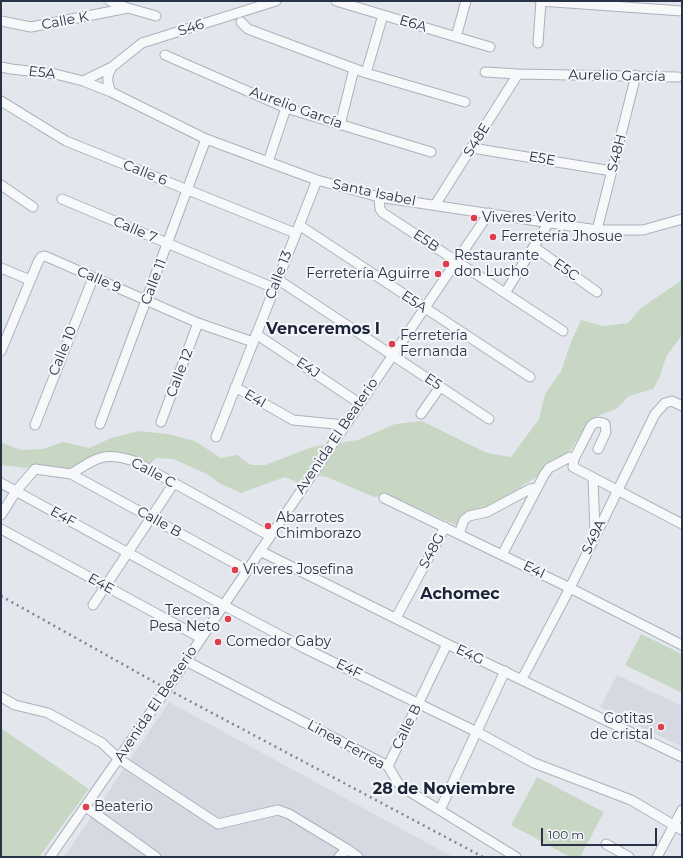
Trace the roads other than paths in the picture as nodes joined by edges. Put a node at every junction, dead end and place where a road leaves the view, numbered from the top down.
1 (110, 1) edge
2 (276, 1) edge
3 (336, 1) edge
4 (466, 1) edge
5 (541, 1) edge
6 (593, 3) edge
7 (648, 5) edge
8 (128, 8) junction
9 (682, 11) edge
10 (383, 14) junction
11 (156, 16) dead end
12 (1, 21) edge
13 (241, 22) dead end
14 (456, 37) junction
15 (538, 42) dead end
16 (490, 47) dead end
17 (165, 55) dead end
18 (1, 67) edge
19 (112, 67) junction
20 (354, 69) junction
21 (485, 72) dead end
22 (366, 73) junction
23 (518, 74) junction
24 (636, 75) junction
25 (678, 77) dead end
26 (83, 81) junction
27 (111, 92) junction
28 (1, 101) edge
29 (466, 102) dead end
30 (286, 108) junction
31 (340, 125) junction
32 (206, 138) junction
33 (472, 148) junction
34 (431, 152) dead end
35 (268, 162) junction
36 (612, 171) junction
37 (317, 180) junction
38 (1, 185) edge
39 (188, 190) junction
40 (379, 197) junction
41 (62, 199) dead end
42 (435, 206) junction
43 (34, 207) dead end
44 (488, 213) junction
45 (682, 219) edge
46 (549, 222) junction
47 (297, 229) junction
48 (597, 230) junction
49 (168, 245) junction
50 (534, 247) junction
51 (456, 262) junction
52 (1, 268) edge
53 (93, 278) junction
54 (30, 280) junction
55 (276, 284) junction
56 (598, 292) dead end
57 (504, 293) junction
58 (147, 300) junction
59 (424, 308) junction
60 (198, 323) junction
61 (563, 331) dead end
62 (255, 338) junction
63 (2, 347) edge
64 (392, 355) junction
65 (530, 378) dead end
66 (440, 386) junction
67 (235, 387) junction
68 (359, 403) junction
69 (682, 406) edge
70 (421, 414) dead end
71 (489, 419) dead end
72 (161, 422) dead end
73 (100, 424) dead end
74 (35, 425) dead end
75 (345, 425) junction
76 (216, 437) dead end
77 (598, 449) dead end
78 (574, 458) junction
79 (71, 474) junction
80 (593, 478) junction
81 (1, 483) edge
82 (174, 483) junction
83 (537, 488) junction
84 (618, 490) junction
85 (16, 491) junction
86 (384, 498) dead end
87 (1, 514) edge
88 (151, 517) junction
89 (682, 524) edge
90 (445, 526) junction
91 (1, 529) edge
92 (460, 534) junction
93 (596, 534) junction
94 (270, 536) junction
95 (260, 551) junction
96 (127, 553) junction
97 (502, 555) junction
98 (247, 570) junction
99 (106, 586) junction
100 (570, 588) junction
101 (93, 605) dead end
102 (223, 605) junction
103 (396, 618) junction
104 (201, 638) junction
105 (447, 644) junction
106 (682, 645) edge
107 (186, 661) junction
108 (505, 670) junction
109 (522, 679) junction
110 (1, 697) edge
111 (419, 703) junction
112 (477, 732) junction
113 (682, 756) edge
114 (119, 759) junction
115 (388, 766) junction
116 (86, 807) junction
117 (440, 810) junction
118 (682, 810) edge
119 (674, 825) junction
120 (682, 830) edge
121 (606, 844) dead end
122 (347, 849) junction
123 (50, 857) edge
124 (156, 857) edge
125 (339, 857) edge
126 (358, 857) edge
127 (516, 857) edge
128 (629, 857) edge
129 (657, 857) edge

1 - 8 street, Calle K
2 - 19 street, S46
3 - 10 street, E6A
4 - 14 street
5 - 6 street
5 - 15 street
6 - 7 street
7 - 9 street
8 - 11 street, Calle K
8 - 12 street, Calle K
10 - 14 street, E6A
10 - 22 street
13 - 20 street
14 - 16 street, E6A
17 - 30 street, Aurelio García
18 - 26 street, E5A
19 - 26 street, S46
19 - 27 street
20 - 22 street
20 - 31 street
21 - 23 street, Aurelio García
22 - 29 street
23 - 24 street, Aurelio García
23 - 33 street, S48E
24 - 25 street, Aurelio García
24 - 36 street, S48H
26 - 27 street, Santa Isabel
27 - 32 street, Santa Isabel
28 - 39 street, Calle 6
30 - 31 street, Aurelio García
30 - 35 street
31 - 34 street, Aurelio García
32 - 35 street, Santa Isabel
32 - 39 street, Calle 11
33 - 36 street, E5E
33 - 42 street, S48E
35 - 37 street, Santa Isabel
36 - 48 street, S48H
37 - 40 street, Santa Isabel
37 - 47 street, Calle 13
38 - 43 street
39 - 47 street, Calle 6
39 - 49 street, Calle 11
40 - 42 street, Santa Isabel
40 - 51 street, E5B
41 - 49 street, Calle 7
42 - 44 street, Santa Isabel
44 - 46 street, Santa Isabel
44 - 51 street, Avenida El Beaterio
45 - 48 street, Santa Isabel
46 - 48 street, Santa Isabel
46 - 50 street
47 - 55 street, Calle 13
47 - 59 street, E5A
49 - 55 street, Calle 7
49 - 58 street, Calle 11
50 - 56 street, E5C
50 - 57 street
51 - 57 street, E5B
51 - 59 street, Avenida El Beaterio
52 - 54 street
53 - 54 street, Calle 9
53 - 58 street, Calle 9
53 - 74 street, Calle 10
54 - 63 street, Calle 9
55 - 62 street, Calle 13
55 - 64 street, E5
57 - 61 street, E5B
58 - 60 street, Calle 9
58 - 73 street, Calle 11
59 - 64 street, Avenida El Beaterio
59 - 65 street, E5A
60 - 62 street, Calle 9
60 - 72 street, Calle 12
62 - 67 street, Calle 13
62 - 68 street, E4J
64 - 66 street, E5
64 - 68 street, Avenida El Beaterio
66 - 70 street
66 - 71 street, E5
67 - 75 street, E4I
67 - 76 street, Calle 13
68 - 75 street, Avenida El Beaterio
69 - 84 street, S49A
75 - 94 street, Avenida El Beaterio
77 - 78 street
78 - 80 street
78 - 83 street
79 - 82 street, Calle C
79 - 85 street
79 - 88 street, Calle B
80 - 84 street
80 - 93 street
81 - 85 street, E4F
82 - 88 street
82 - 94 street, Calle C
83 - 92 street
83 - 97 street
84 - 89 street
84 - 93 street, S49A
85 - 87 street
85 - 96 street, E4F
86 - 90 street, E4I
88 - 96 street
88 - 98 street, Calle B
90 - 92 street, E4I
90 - 103 street, S48G
91 - 99 street, E4E
92 - 97 street, E4I
93 - 100 street, S49A
94 - 95 street, Avenida El Beaterio
95 - 98 street, Avenida El Beaterio
95 - 103 street, E4G
96 - 99 street
96 - 102 street, E4F
97 - 100 street, E4I
98 - 102 street, Avenida El Beaterio
99 - 101 street
99 - 104 street, E4E
100 - 106 street, E4I
100 - 109 street, S49A
102 - 104 street, Avenida El Beaterio
102 - 111 street, E4F
103 - 105 street, E4G
104 - 107 street, Avenida El Beaterio
105 - 108 street, E4G
105 - 111 street, Calle B
107 - 114 street, Avenida El Beaterio
107 - 115 street, Linea Ferrea
108 - 109 street, E4G
108 - 112 street
109 - 113 street, E4G
110 - 114 street
111 - 112 street, E4F
111 - 115 street, Calle B
112 - 117 street
112 - 119 street, E4F
114 - 116 street, Avenida El Beaterio
114 - 122 street
115 - 117 street, Linea Ferrea
116 - 123 street, Avenida El Beaterio
116 - 124 street
117 - 127 street, Linea Ferrea
118 - 119 street
119 - 120 street, E4F
119 - 129 street
121 - 128 street
122 - 125 street
122 - 126 street

